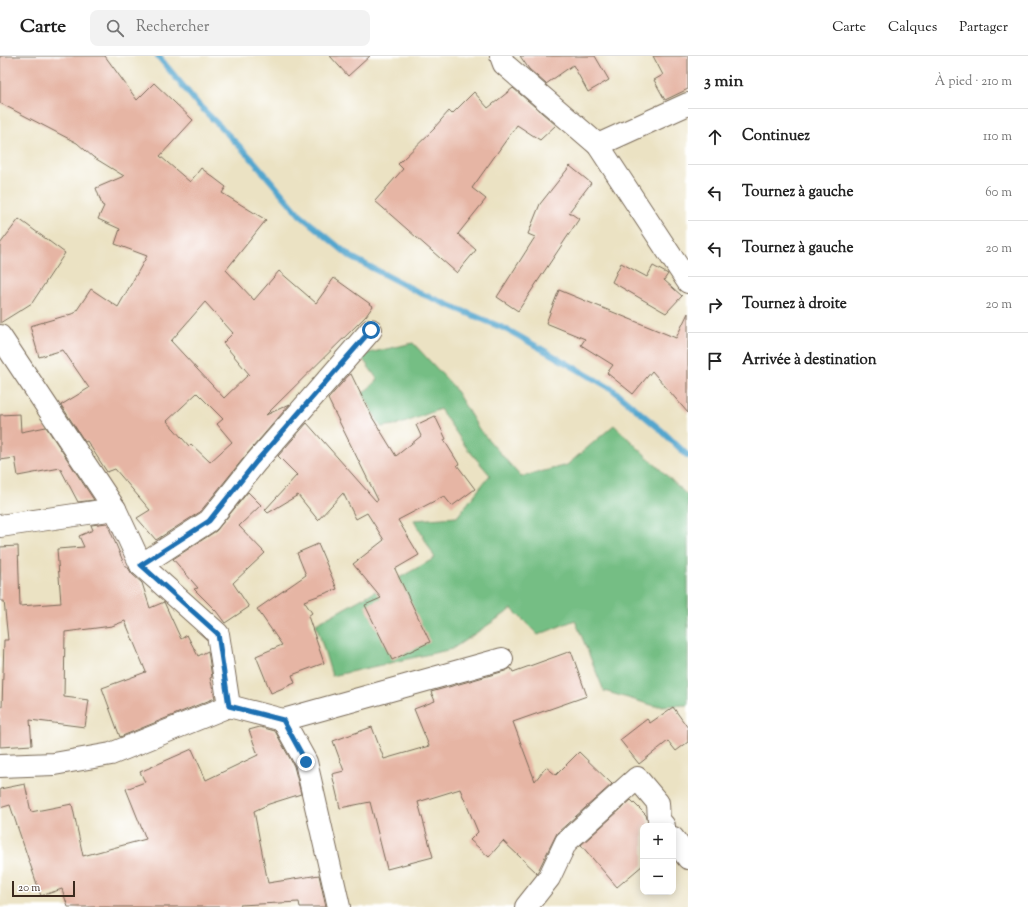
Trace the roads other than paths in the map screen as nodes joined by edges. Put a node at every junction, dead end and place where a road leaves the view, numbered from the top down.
1 (501, 56) edge
2 (688, 104) edge
3 (598, 145) junction
4 (688, 282) edge
5 (371, 330) dead end
6 (0, 336) edge
7 (115, 509) junction
8 (0, 526) edge
9 (141, 565) junction
10 (502, 659) dead end
11 (229, 706) junction
12 (283, 720) junction
13 (0, 766) edge
14 (661, 823) edge
15 (676, 842) edge
16 (688, 858) edge
17 (339, 907) edge
18 (526, 907) edge

1 - 3 street
2 - 3 street
3 - 4 street
5 - 9 street
6 - 7 street
7 - 8 street
7 - 9 street
9 - 11 street
10 - 12 street
11 - 12 street
11 - 13 street
12 - 17 street
14 - 18 street
15 - 16 street

